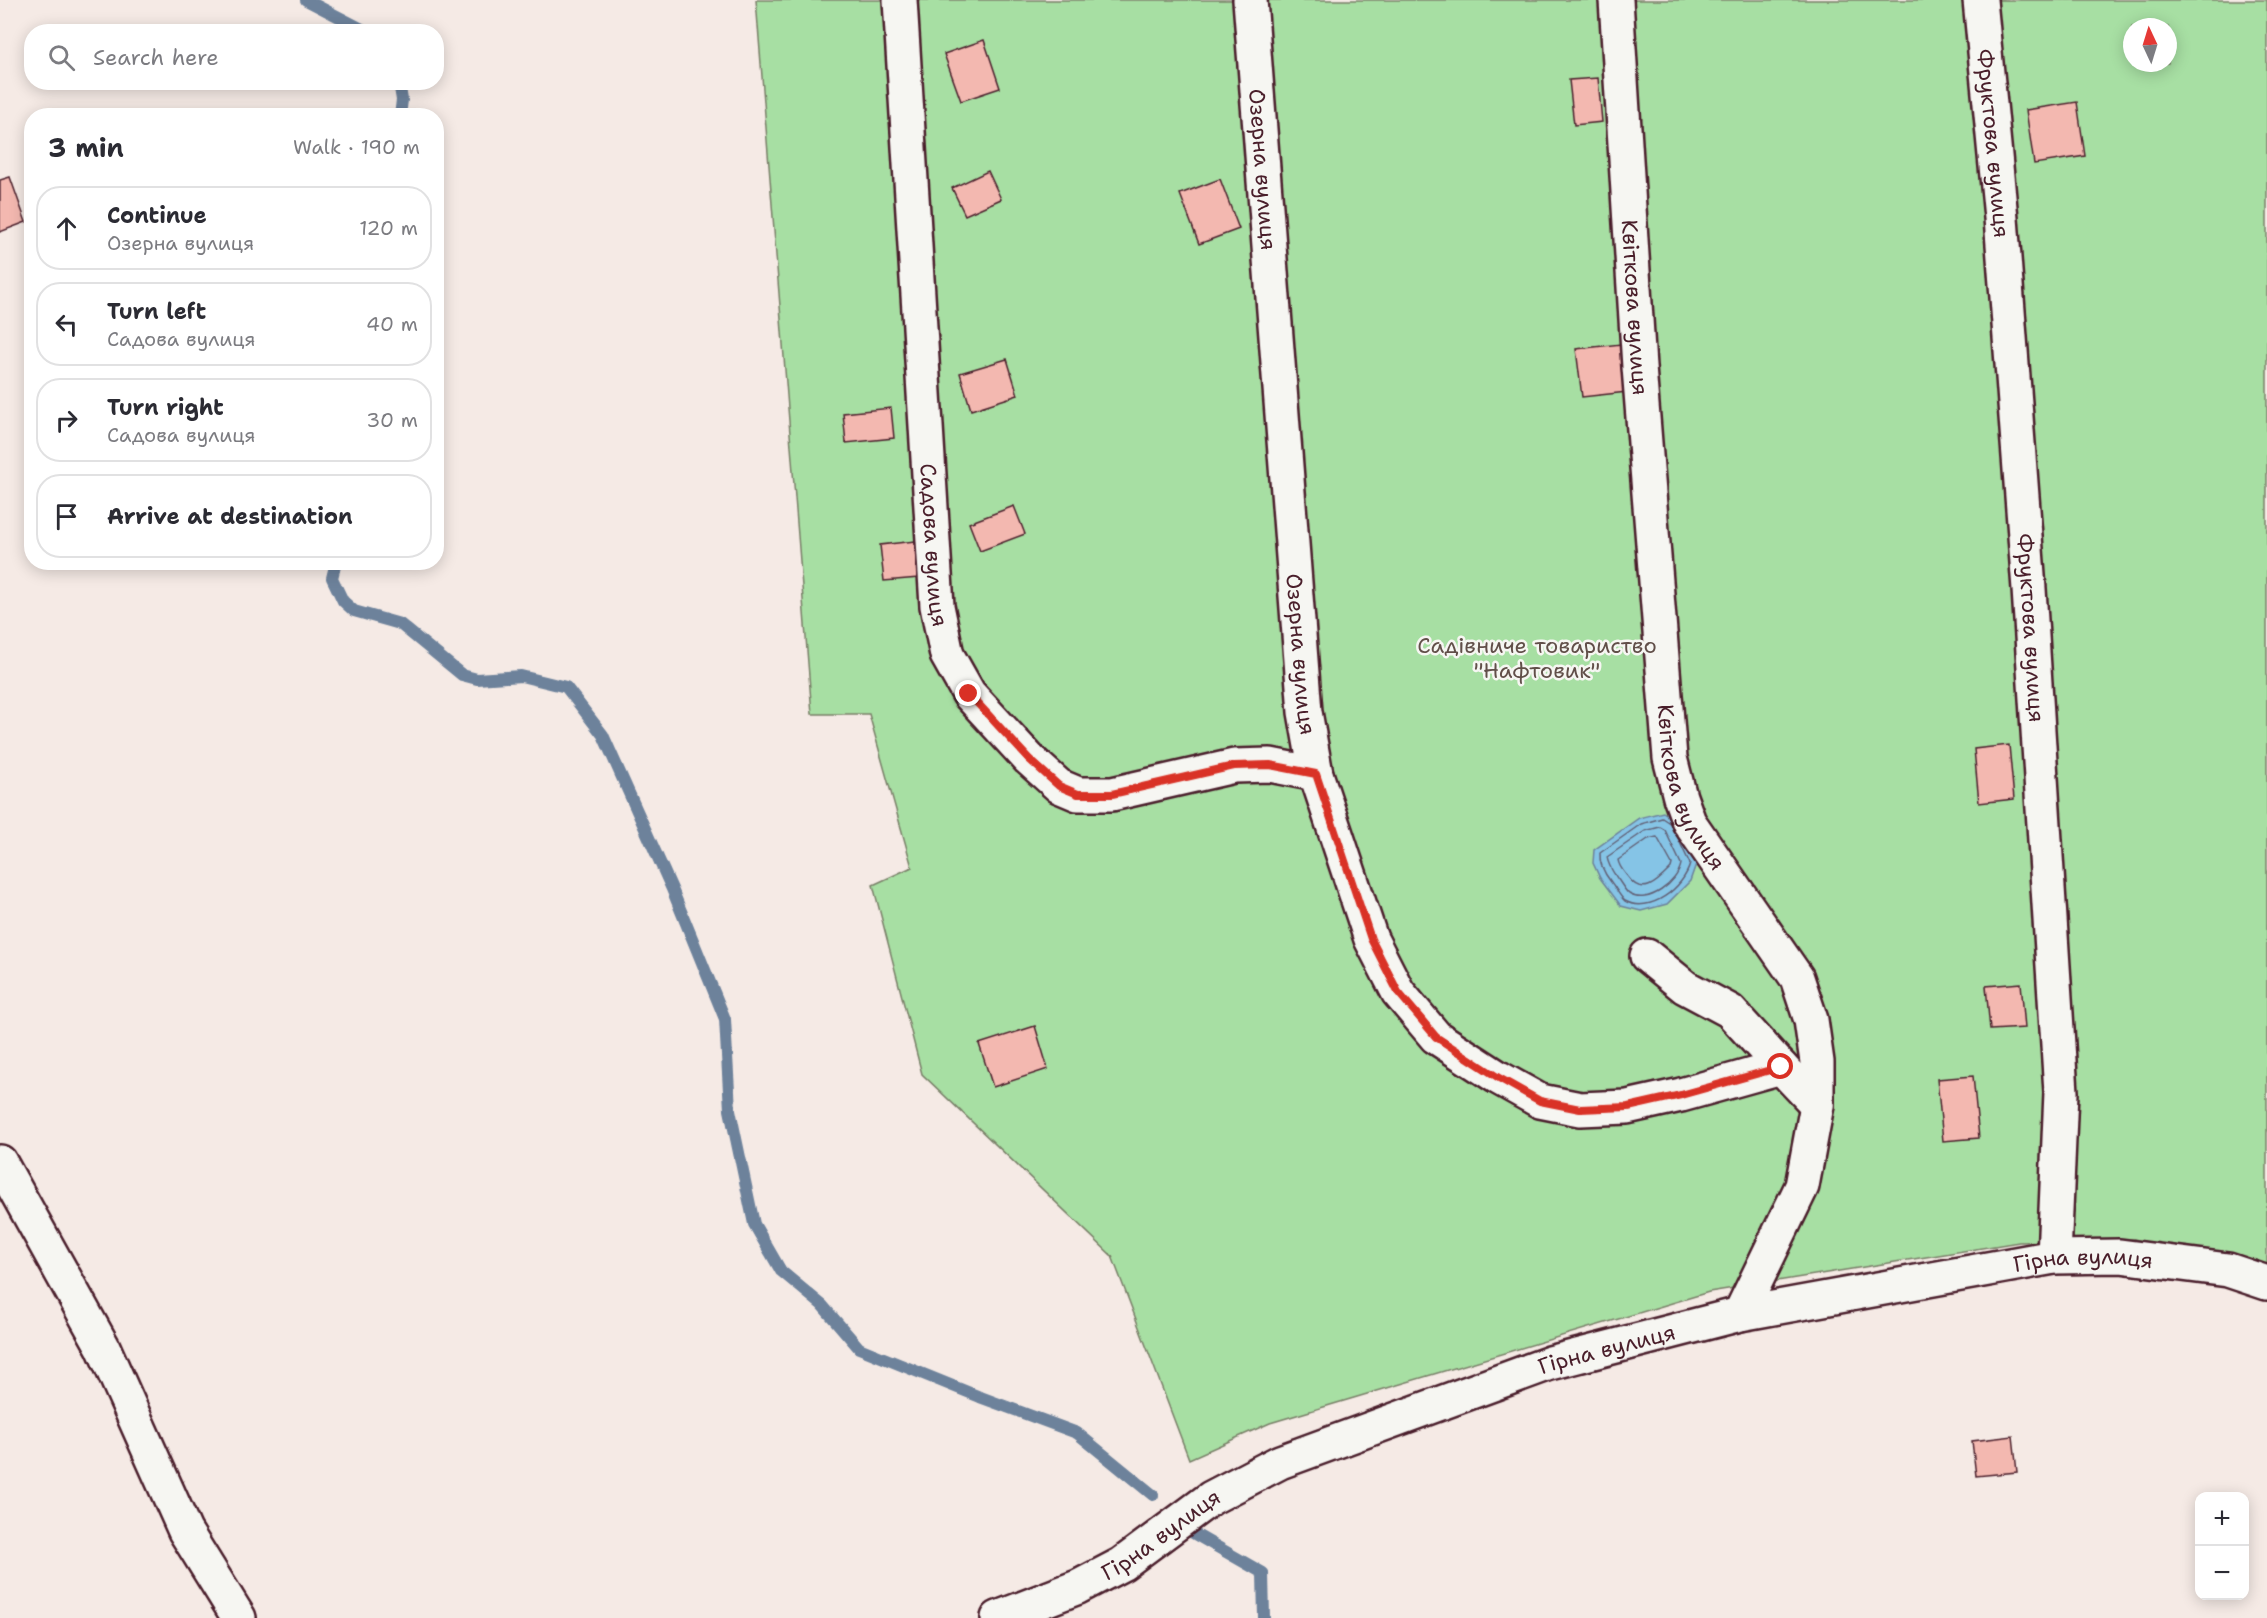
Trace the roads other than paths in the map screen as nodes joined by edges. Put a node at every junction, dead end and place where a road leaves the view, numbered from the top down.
1 (900, 0) edge
2 (1250, 0) edge
3 (1616, 0) edge
4 (1980, 0) edge
5 (1316, 774) junction
6 (1647, 956) dead end
7 (1781, 1067) junction
8 (1817, 1105) junction
9 (0, 1162) edge
10 (2054, 1257) junction
11 (2267, 1283) edge
12 (1740, 1314) junction
13 (239, 1618) edge
14 (998, 1618) edge

1 - 5 street, Садова вулиця
2 - 5 street, Озерна вулиця
3 - 8 street, Квіткова вулиця
4 - 10 street, Фруктова вулиця
5 - 7 street, Озерна вулиця
6 - 7 street
7 - 8 street
8 - 12 street, Квіткова вулиця
9 - 13 street
10 - 11 street, Гірна вулиця
10 - 12 street, Гірна вулиця
12 - 14 street, Гірна вулиця

